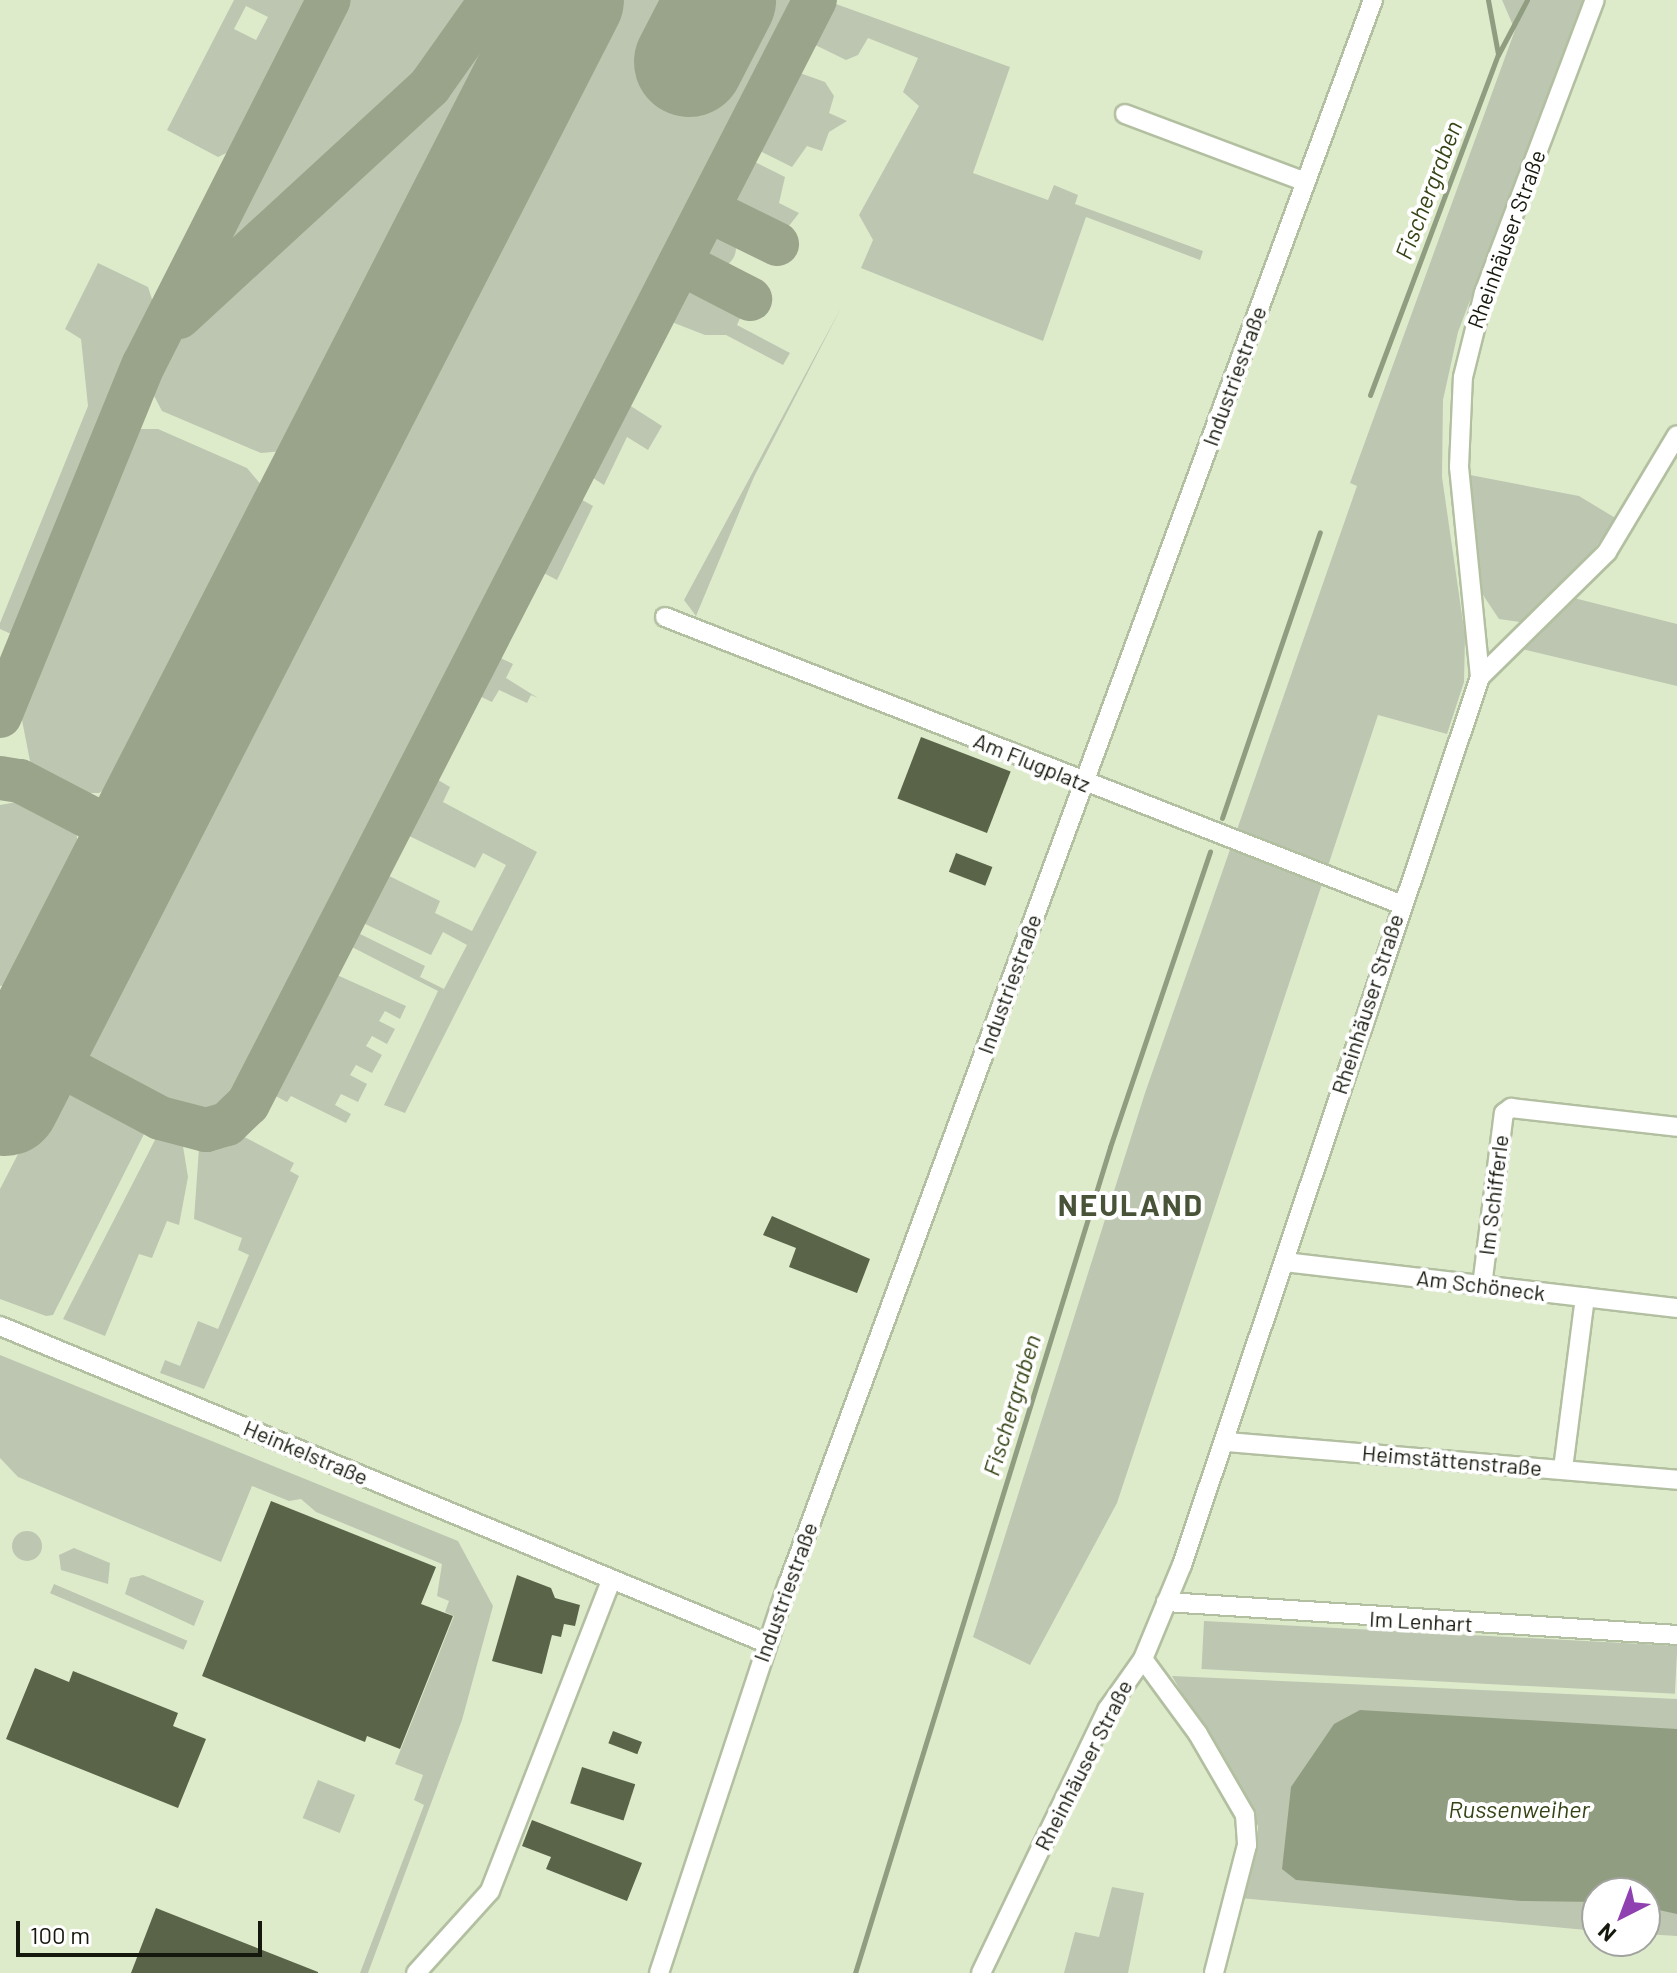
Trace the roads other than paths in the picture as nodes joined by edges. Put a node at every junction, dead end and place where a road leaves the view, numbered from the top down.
1 (1373, 0) edge
2 (1595, 0) edge
3 (1125, 114) dead end
4 (1306, 182) junction
5 (1677, 435) edge
6 (665, 617) dead end
7 (1480, 677) junction
8 (1083, 783) junction
9 (1400, 904) junction
10 (1677, 1127) edge
11 (1285, 1262) junction
12 (1482, 1286) junction
13 (1585, 1297) junction
14 (1677, 1308) edge
15 (0, 1326) edge
16 (1227, 1442) junction
17 (1563, 1469) junction
18 (1677, 1480) edge
19 (611, 1580) junction
20 (1166, 1602) junction
21 (1677, 1635) edge
22 (766, 1643) junction
23 (1143, 1659) junction
24 (416, 1973) edge
25 (659, 1973) edge
26 (981, 1973) edge
27 (1214, 1973) edge

1 - 4 street, Industriestraße
2 - 7 street, Rheinhäuser Straße
3 - 4 street
4 - 8 street, Industriestraße
5 - 7 street
6 - 8 street, Am Flugplatz
7 - 9 street, Rheinhäuser Straße
8 - 9 street, Am Flugplatz
8 - 22 street, Industriestraße
9 - 11 street, Rheinhäuser Straße
10 - 12 street, Im Schifferle
11 - 12 street, Am Schöneck
11 - 16 street, Rheinhäuser Straße
12 - 13 street, Am Schöneck
13 - 14 street, Am Schöneck
13 - 17 street
15 - 19 street, Heinkelstraße
16 - 17 street, Heimstättenstraße
16 - 20 street, Rheinhäuser Straße
17 - 18 street, Heimstättenstraße
19 - 22 street, Heinkelstraße
19 - 24 street
20 - 21 street, Im Lenhart
20 - 23 street, Rheinhäuser Straße
22 - 25 street, Industriestraße
23 - 26 street, Rheinhäuser Straße
23 - 27 street

